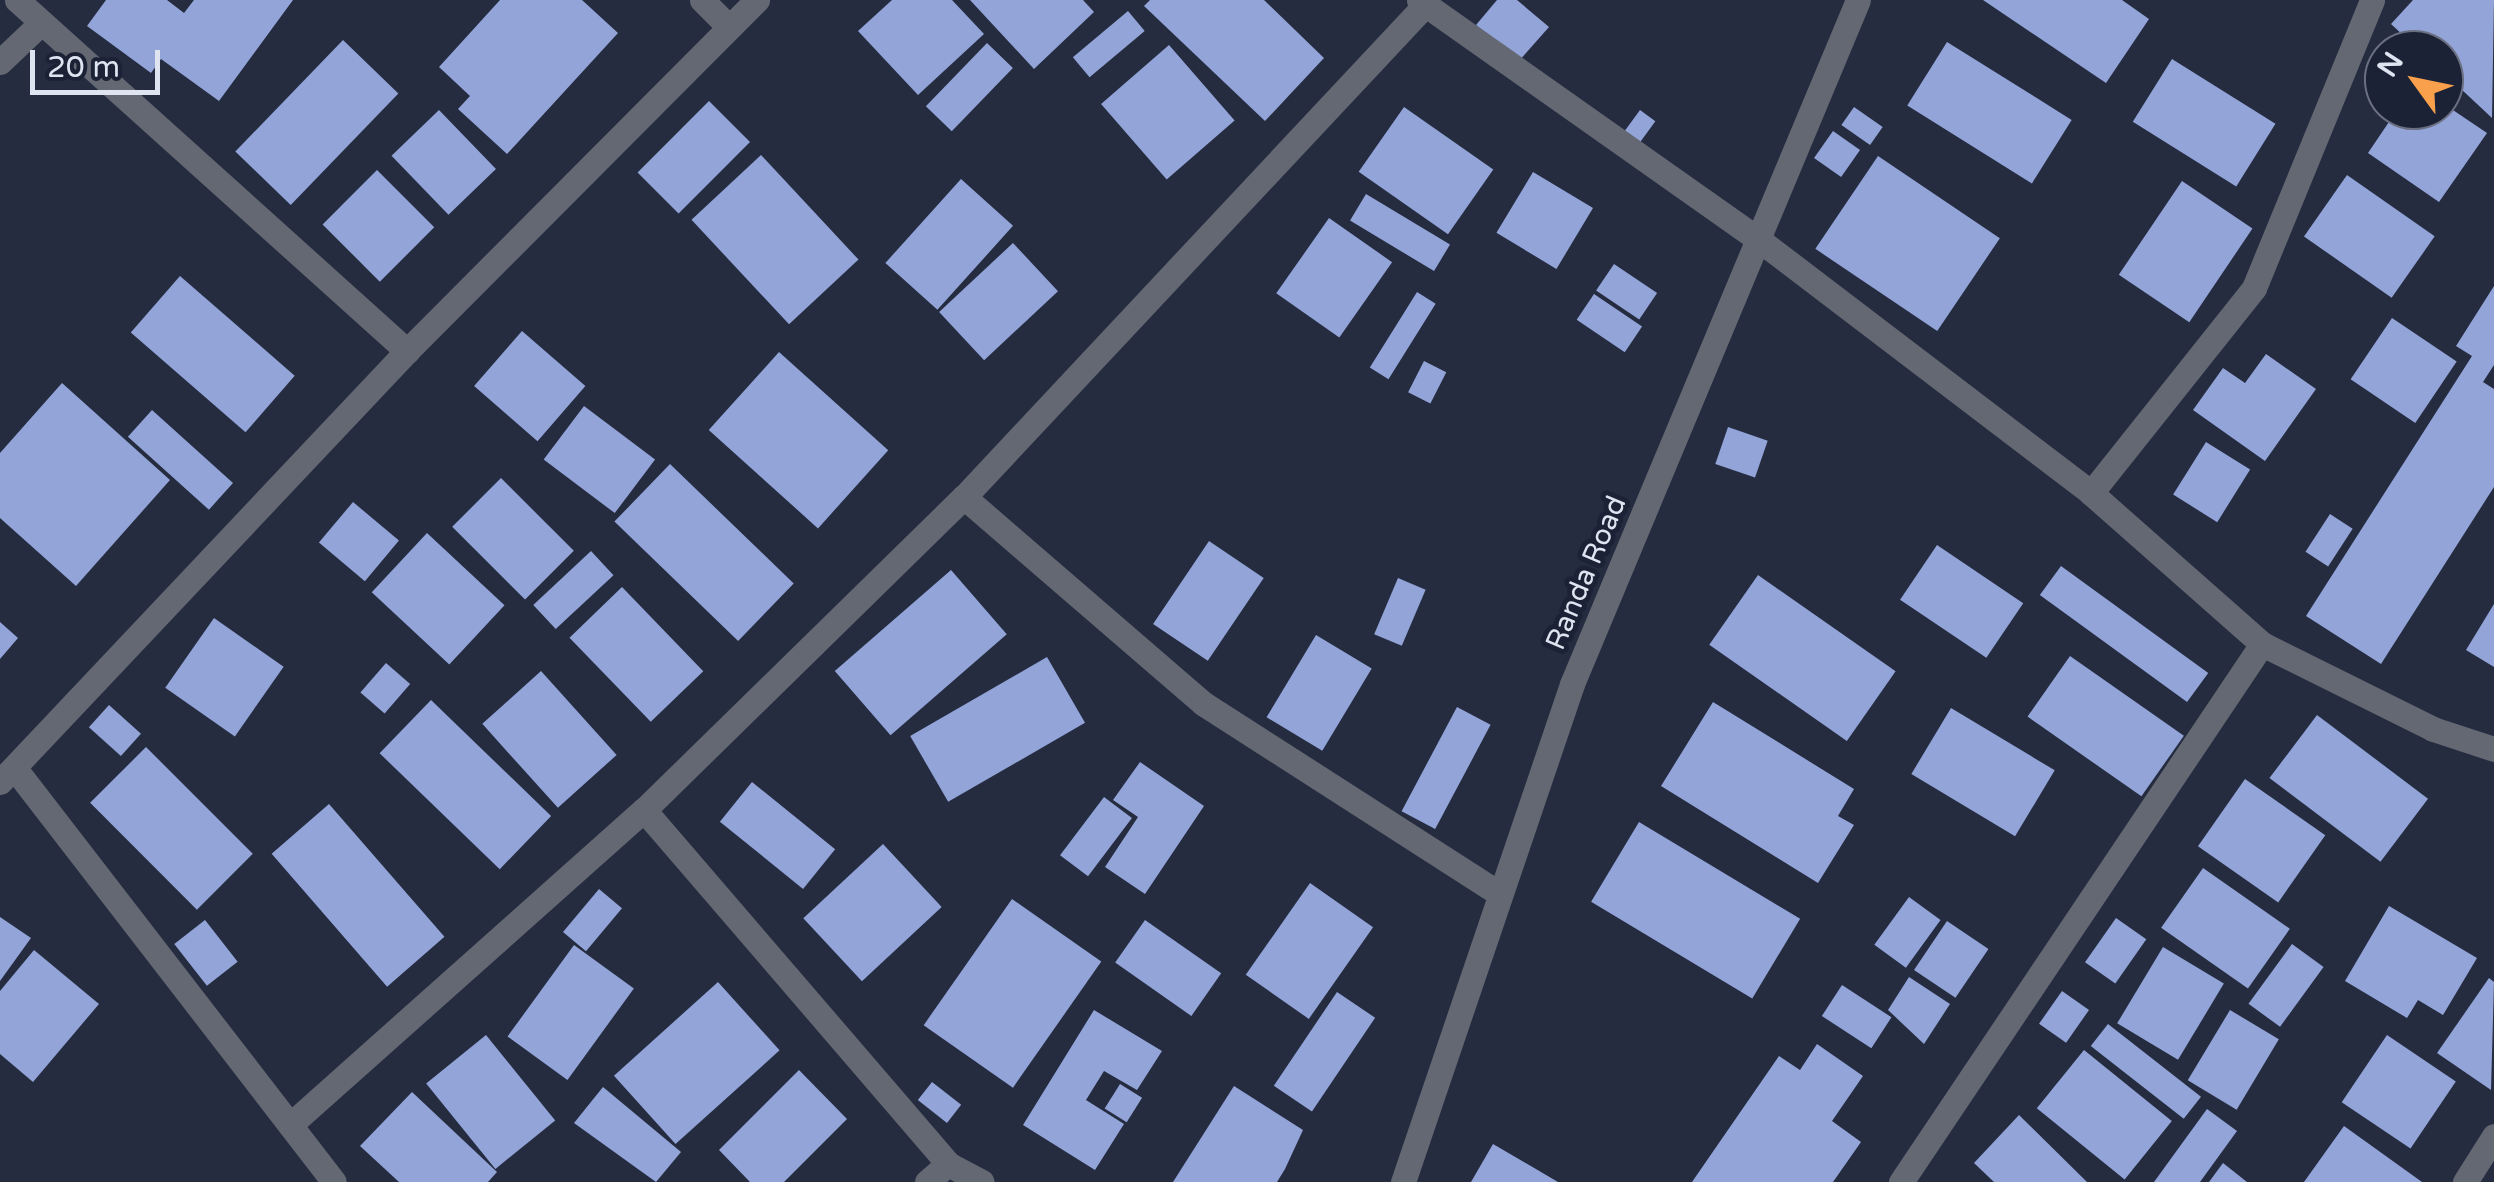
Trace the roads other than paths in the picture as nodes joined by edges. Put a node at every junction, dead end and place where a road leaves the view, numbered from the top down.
1 (17, 0) edge
2 (702, 0) edge
3 (757, 0) edge
4 (1858, 0) edge
5 (2372, 0) edge
6 (1422, 3) edge
7 (41, 23) junction
8 (727, 26) junction
9 (0, 62) edge
10 (1758, 238) junction
11 (407, 351) junction
12 (2091, 494) junction
13 (964, 497) junction
14 (2262, 644) junction
15 (2494, 749) edge
16 (8, 776) edge
17 (644, 810) junction
18 (1495, 892) junction
19 (290, 1125) junction
20 (2494, 1136) edge
21 (948, 1164) junction
22 (334, 1182) edge
23 (928, 1182) edge
24 (982, 1182) edge
25 (1403, 1182) edge
26 (1901, 1182) edge
27 (2465, 1182) edge

1 - 7 street
2 - 8 street
3 - 8 street
4 - 10 street, Randa Road
5 - 12 street
6 - 10 street
6 - 13 street
7 - 9 street
7 - 11 street
8 - 11 street
10 - 12 street
10 - 18 street, Randa Road
11 - 16 street
12 - 14 street
13 - 17 street
13 - 18 street
14 - 15 street
14 - 26 street
16 - 19 street
17 - 19 street
17 - 21 street
18 - 25 street, Randa Road
19 - 22 street
20 - 27 street
21 - 23 street
21 - 24 street

